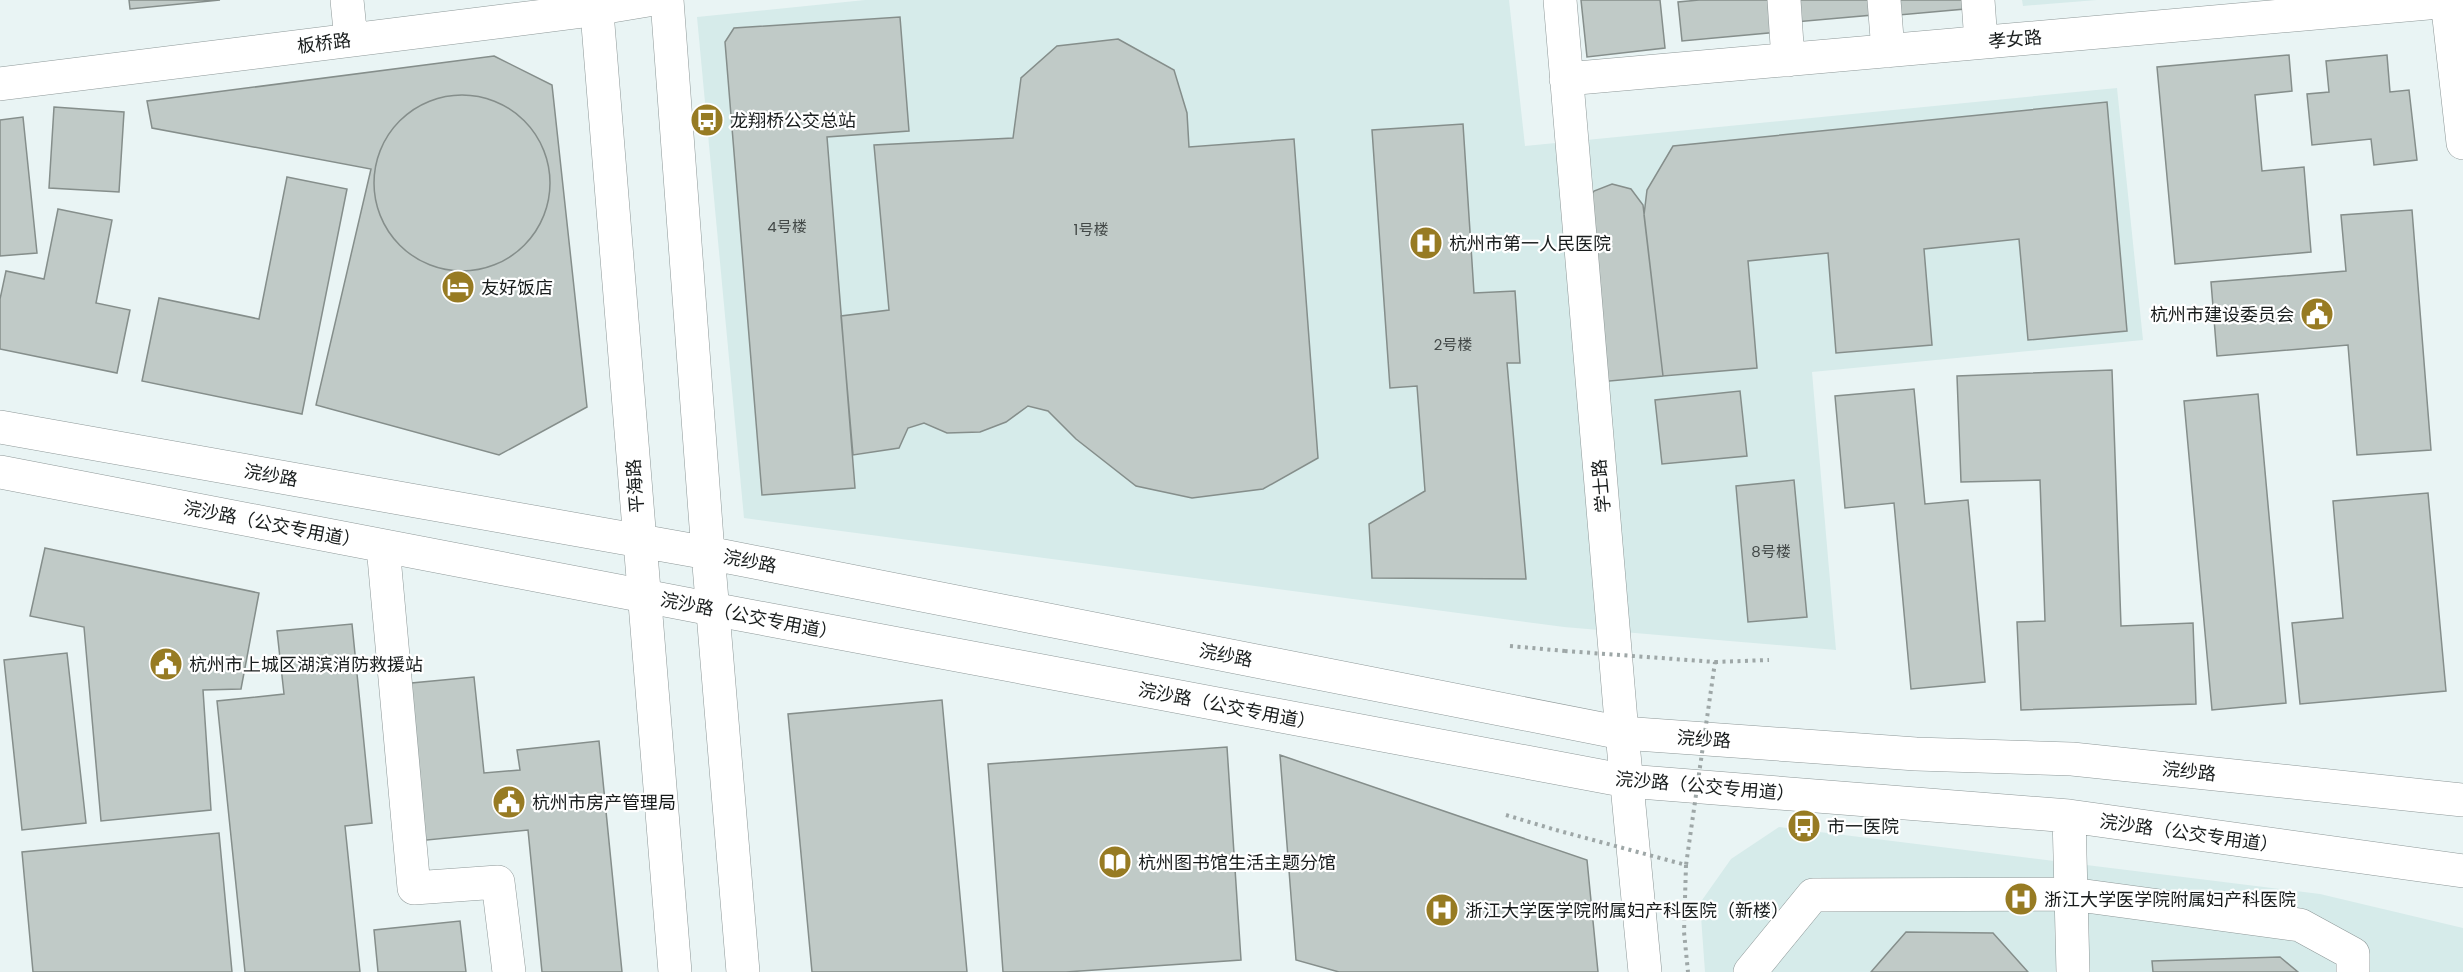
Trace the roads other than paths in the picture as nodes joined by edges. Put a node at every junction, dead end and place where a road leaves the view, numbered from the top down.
1 (347, 0) edge
2 (648, 0) edge
3 (667, 0) edge
4 (1560, 0) edge
5 (1784, 0) edge
6 (1884, 0) edge
7 (1978, 0) edge
8 (2452, 0) edge
9 (597, 4) edge
10 (351, 40) junction
11 (1981, 42) junction
12 (1888, 51) junction
13 (1788, 60) junction
14 (1566, 79) junction
15 (0, 84) edge
16 (2463, 143) edge
17 (0, 428) edge
18 (0, 472) edge
19 (639, 540) junction
20 (383, 546) junction
21 (708, 553) junction
22 (644, 596) junction
23 (712, 609) junction
24 (1622, 733) junction
25 (1626, 781) junction
26 (2463, 800) edge
27 (2069, 816) junction
28 (2463, 871) edge
29 (2071, 894) junction
30 (508, 972) edge
31 (675, 972) edge
32 (743, 972) edge
33 (1645, 972) edge
34 (1750, 972) edge
35 (2073, 972) edge
36 (2353, 972) edge

1 - 10 main road
2 - 9 main road, 板桥路
3 - 21 main road
4 - 14 main road, 学士路
5 - 13 main road
6 - 12 main road
7 - 11 main road
8 - 11 main road, 孝女路
8 - 16 main road
9 - 10 main road, 板桥路
9 - 19 main road, 平海路
10 - 15 main road, 板桥路
11 - 12 main road, 孝女路
12 - 13 main road, 孝女路
13 - 14 main road, 孝女路
14 - 24 main road, 学士路
17 - 19 main road, 浣纱路
18 - 20 main road, 浣沙路（公交专用道）
19 - 21 main road, 浣纱路
19 - 22 main road, 平海路
20 - 22 main road, 浣沙路（公交专用道）
20 - 30 main road
21 - 23 main road
21 - 24 main road, 浣纱路
22 - 23 main road, 浣沙路（公交专用道）
22 - 31 main road, 平海路
23 - 25 main road, 浣沙路（公交专用道）
23 - 32 main road
24 - 25 main road, 学士路
24 - 26 main road, 浣纱路
25 - 27 main road, 浣沙路（公交专用道）
25 - 33 main road, 学士路
27 - 28 main road, 浣沙路（公交专用道）
27 - 29 main road
29 - 34 main road
29 - 35 main road
29 - 36 main road

